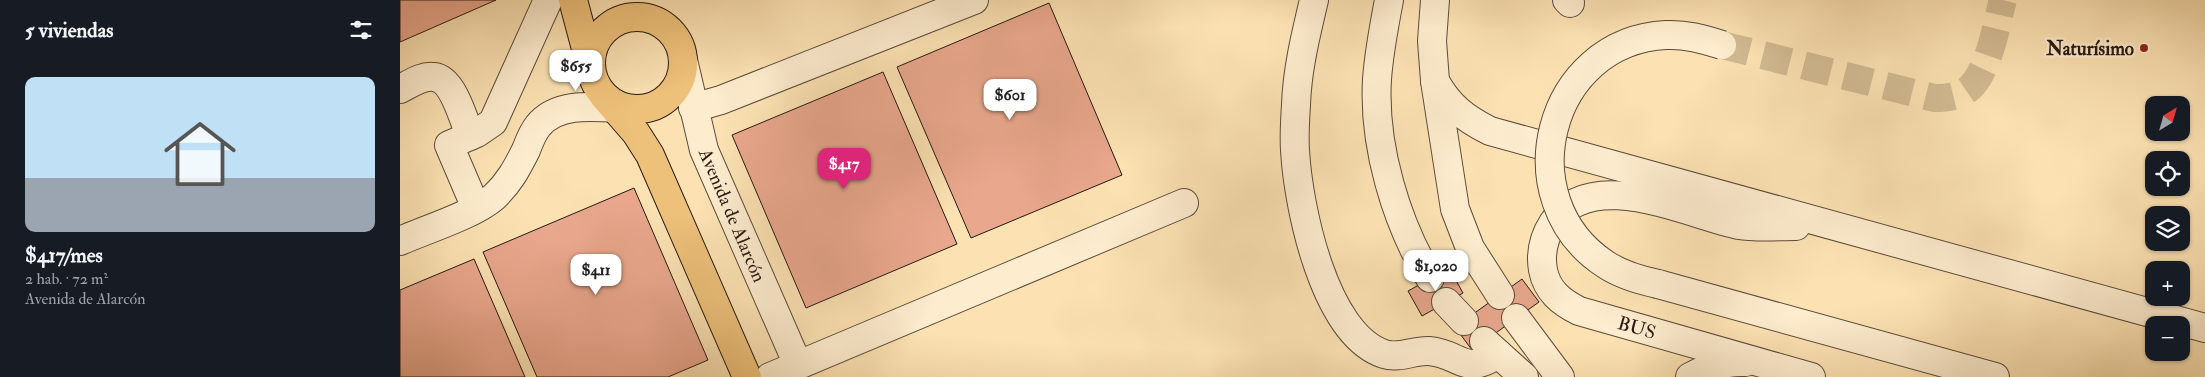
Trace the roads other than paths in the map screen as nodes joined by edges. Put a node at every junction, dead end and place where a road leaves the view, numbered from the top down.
1 (548, 0) edge
2 (573, 0) edge
3 (653, 0) edge
4 (974, 0) edge
5 (1314, 0) edge
6 (1389, 0) edge
7 (1435, 0) edge
8 (671, 32) junction
9 (1722, 45) tunnel mouth
10 (683, 60) junction
11 (591, 68) junction
12 (1435, 81) junction
13 (400, 88) edge
14 (617, 104) junction
15 (693, 108) junction
16 (470, 136) junction
17 (1184, 203) dead end
18 (476, 208) junction
19 (1832, 226) junction
20 (400, 241) edge
21 (1425, 270) dead end
22 (1500, 295) dead end
23 (1516, 318) dead end
24 (2205, 328) edge
25 (1761, 363) junction
26 (798, 365) junction
27 (747, 377) edge
28 (770, 377) edge
29 (1524, 377) edge
30 (1560, 377) edge
31 (1690, 377) edge
32 (1811, 377) edge
33 (1996, 377) edge

1 - 16 lane
2 - 11 main road
3 - 8 main road
4 - 15 lane
5 - 29 lane
6 - 21 lane
7 - 12 lane
8 - 10 main road
8 - 11 main road
9 - 33 lane, bridge
10 - 14 main road
10 - 15 lane, Avenida de Alarcón
11 - 14 main road
12 - 19 lane
12 - 22 lane
13 - 16 lane
14 - 18 lane
14 - 27 main road
15 - 26 lane, Avenida de Alarcón
16 - 18 lane
17 - 26 lane
18 - 20 lane
19 - 24 lane
19 - 25 lane, BUS
23 - 30 lane
25 - 31 lane
25 - 32 lane, BUS
26 - 28 lane

